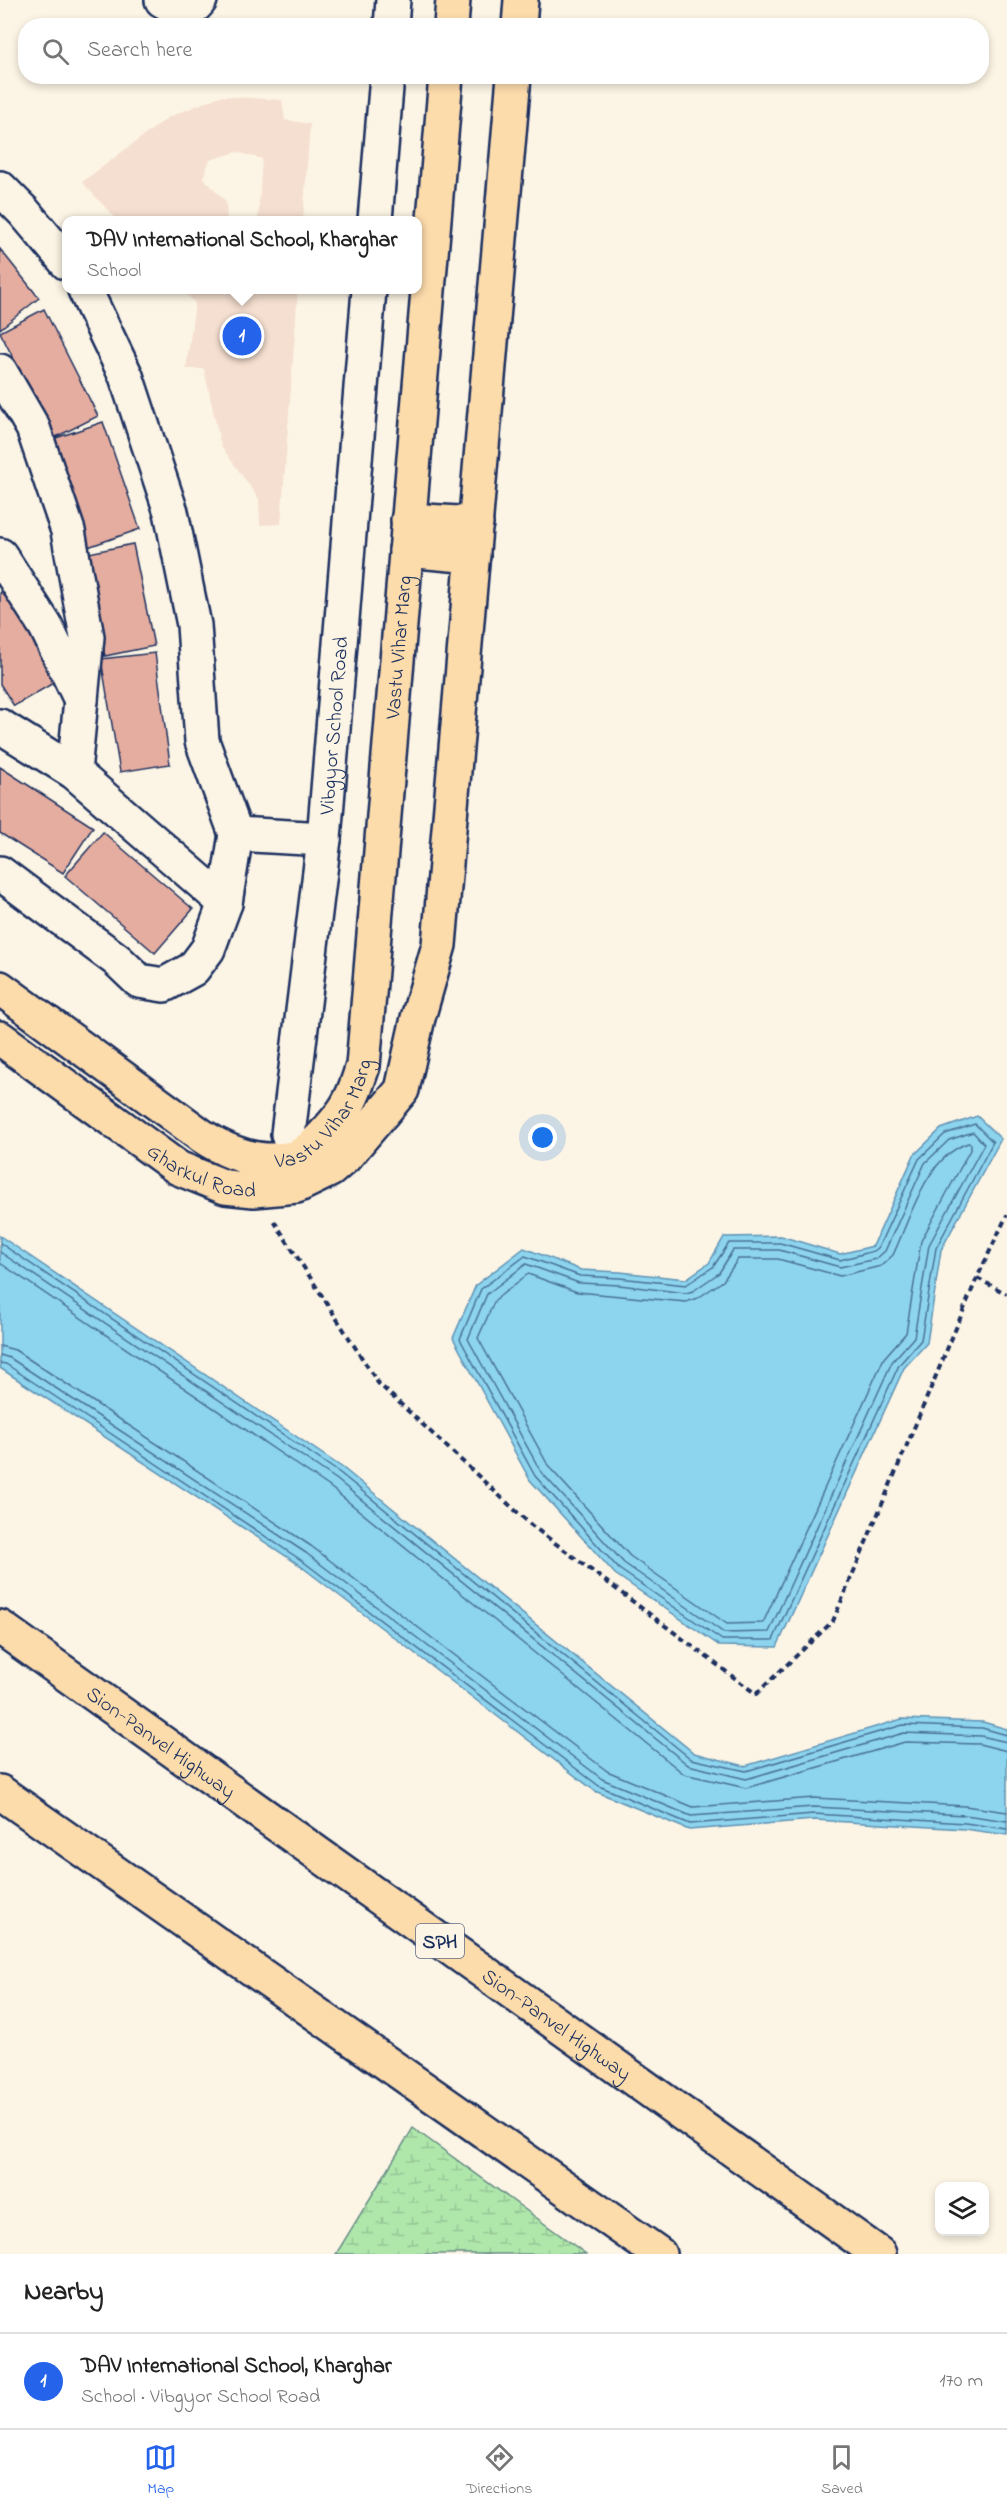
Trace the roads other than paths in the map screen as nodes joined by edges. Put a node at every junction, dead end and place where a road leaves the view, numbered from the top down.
1 (162, 0) edge
2 (200, 0) edge
3 (393, 0) edge
4 (453, 0) edge
5 (521, 0) edge
6 (392, 18) edge
7 (452, 18) edge
8 (520, 18) edge
9 (386, 84) edge
10 (445, 84) edge
11 (513, 84) edge
12 (0, 188) edge
13 (375, 216) edge
14 (62, 258) edge
15 (87, 294) edge
16 (369, 294) edge
17 (0, 370) edge
18 (407, 535) junction
19 (474, 540) junction
20 (0, 555) edge
21 (81, 700) junction
22 (0, 726) edge
23 (74, 772) junction
24 (236, 834) junction
25 (324, 838) junction
26 (0, 873) edge
27 (225, 903) junction
28 (0, 988) edge
29 (0, 1038) edge
30 (295, 1158) junction
31 (257, 1174) junction
32 (0, 1627) edge
33 (0, 1792) edge
34 (659, 2254) edge
35 (879, 2254) edge

1 - 2 street
3 - 6 street
4 - 7 main road
5 - 8 main road
9 - 13 street
10 - 18 main road, Vastu Vihar Marg
11 - 19 main road
12 - 14 street
15 - 24 street
16 - 25 street, Vibgyor School Road
17 - 21 street
18 - 19 main road
18 - 30 main road, Vastu Vihar Marg
19 - 31 main road, Gharkul Road
20 - 21 street
21 - 23 street
22 - 23 street
23 - 27 street
24 - 25 street
24 - 27 street
25 - 30 street, Vibgyor School Road
26 - 27 street
28 - 31 main road, Gharkul Road
29 - 31 main road, Gharkul Road
30 - 31 main road, Vastu Vihar Marg
32 - 35 main road, Sion-Panvel Highway / SPH
33 - 34 main road

